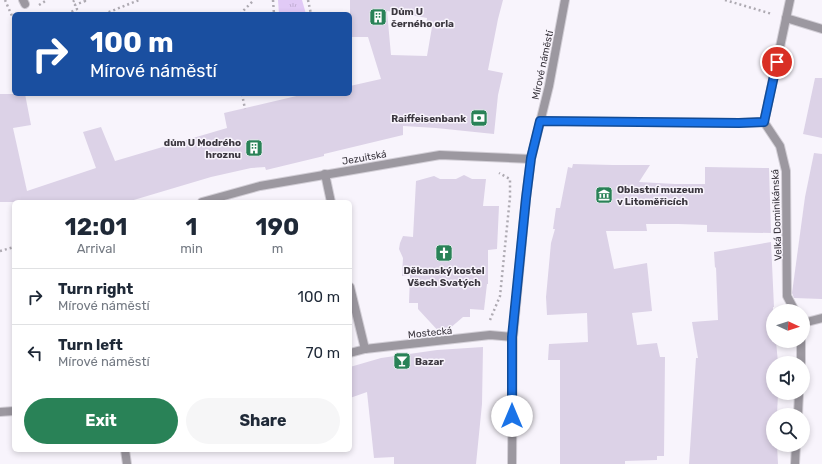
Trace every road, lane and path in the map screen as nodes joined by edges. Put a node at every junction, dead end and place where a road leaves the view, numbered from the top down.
1 (73, 0) edge
2 (77, 0) edge
3 (84, 0) edge
4 (139, 0) edge
5 (254, 0) edge
6 (273, 0) edge
7 (308, 0) edge
8 (566, 0) edge
9 (725, 0) edge
10 (790, 0) edge
11 (71, 12) edge
12 (109, 12) edge
13 (242, 12) edge
14 (274, 12) edge
15 (311, 12) edge
16 (786, 18) junction
17 (822, 29) edge
18 (242, 96) edge
19 (245, 110) dead end
20 (540, 121) junction
21 (764, 122) junction
22 (531, 158) junction
23 (496, 172) dead end
24 (325, 174) junction
25 (209, 200) edge
26 (331, 200) edge
27 (12, 248) edge
28 (0, 251) edge
29 (352, 295) edge
30 (791, 304) edge
31 (822, 318) edge
32 (490, 320) dead end
33 (810, 321) edge
34 (512, 337) junction
35 (365, 349) junction
36 (352, 352) edge
37 (0, 412) edge
38 (12, 412) edge
39 (125, 452) edge
40 (796, 452) edge
41 (127, 464) edge
42 (512, 464) edge
43 (795, 464) edge

1 - 2 path
3 - 11 path
4 - 12 path
5 - 13 path
6 - 14 path
7 - 15 path
8 - 20 street, Mírové náměstí
9 - 16 path
10 - 16 street
16 - 17 street
16 - 21 street
18 - 19 path
20 - 21 street
20 - 22 street, Mírové náměstí
21 - 30 street, Velká Dominikánská
22 - 24 street, Jezuitská
22 - 34 street, Mírové náměstí
23 - 32 path
24 - 25 street, Jezuitská
24 - 26 street
27 - 28 path
29 - 35 street
31 - 33 street
34 - 35 street, Mostecká
34 - 42 street, Mírové náměstí
35 - 36 street, Mostecká
37 - 38 street
39 - 41 street
40 - 43 street

